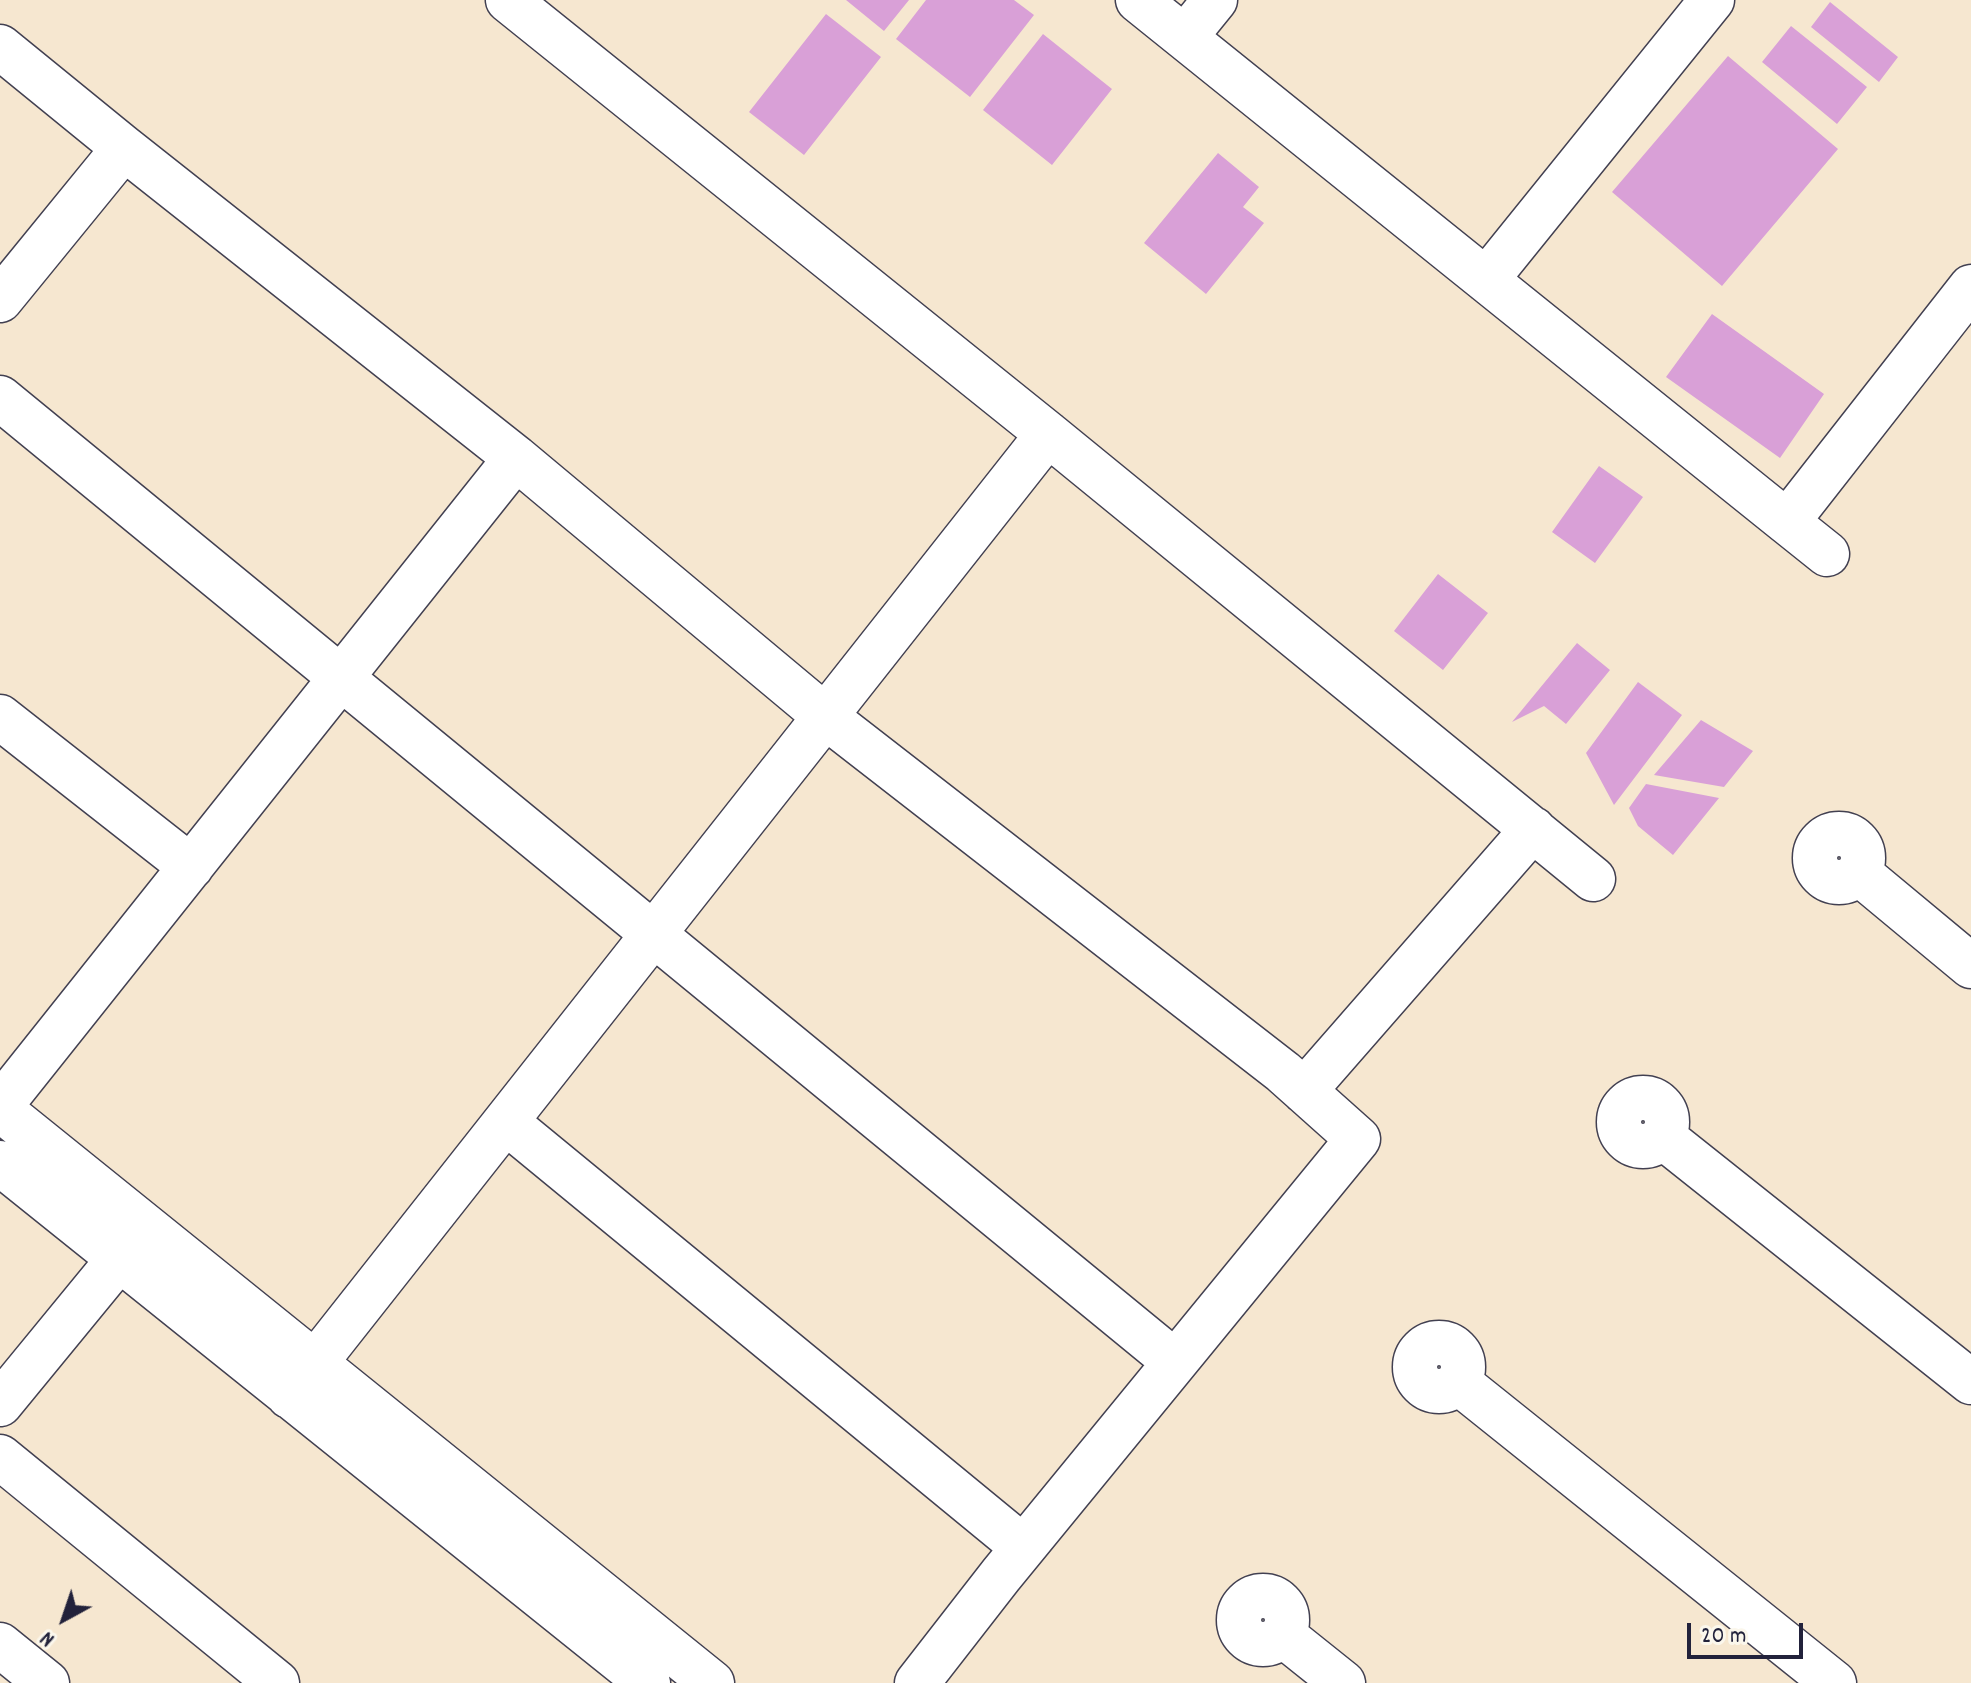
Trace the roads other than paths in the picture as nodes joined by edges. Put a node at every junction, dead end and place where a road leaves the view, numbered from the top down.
1 (508, 0) edge
2 (1138, 0) edge
3 (1215, 0) edge
4 (1712, 0) edge
5 (1185, 37) junction
6 (0, 47) edge
7 (124, 148) junction
8 (1486, 280) junction
9 (1971, 287) edge
10 (0, 300) edge
11 (0, 398) edge
12 (1048, 434) junction
13 (516, 458) junction
14 (1787, 522) junction
15 (1827, 554) dead end
16 (341, 678) junction
17 (0, 717) edge
18 (826, 717) junction
19 (1533, 829) junction
20 (191, 867) junction
21 (1859, 873) dead end
22 (1593, 879) dead end
23 (654, 935) junction
24 (1971, 966) edge
25 (1304, 1091) junction
26 (0, 1107) edge
27 (506, 1122) junction
28 (1663, 1137) dead end
29 (0, 1163) edge
30 (119, 1259) junction
31 (1175, 1362) junction
32 (316, 1363) junction
33 (1458, 1382) dead end
34 (1971, 1382) edge
35 (289, 1396) junction
36 (0, 1404) edge
37 (0, 1457) edge
38 (1023, 1547) junction
39 (1283, 1635) dead end
40 (0, 1645) edge
41 (47, 1683) edge
42 (277, 1683) edge
43 (648, 1683) edge
44 (712, 1683) edge
45 (917, 1683) edge
46 (1343, 1683) edge
47 (1834, 1683) edge

1 - 12 street
2 - 5 street
3 - 5 street
4 - 8 street
5 - 8 street
6 - 7 street
7 - 10 street
7 - 13 street
8 - 14 street
9 - 14 street
11 - 16 street
12 - 18 street
12 - 19 street
13 - 16 street
13 - 18 street
14 - 15 street
16 - 20 street
16 - 23 street
17 - 20 street
18 - 23 street
18 - 25 street
19 - 22 street
19 - 25 street
20 - 26 street
21 - 24 street
23 - 27 street
23 - 31 street
25 - 31 street
26 - 32 street
27 - 32 street
27 - 38 street
28 - 34 street
29 - 30 street
30 - 35 street
30 - 36 street
31 - 38 street
32 - 35 street
32 - 44 street
33 - 47 street
35 - 43 street
37 - 42 street
38 - 45 street
39 - 46 street
40 - 41 street

